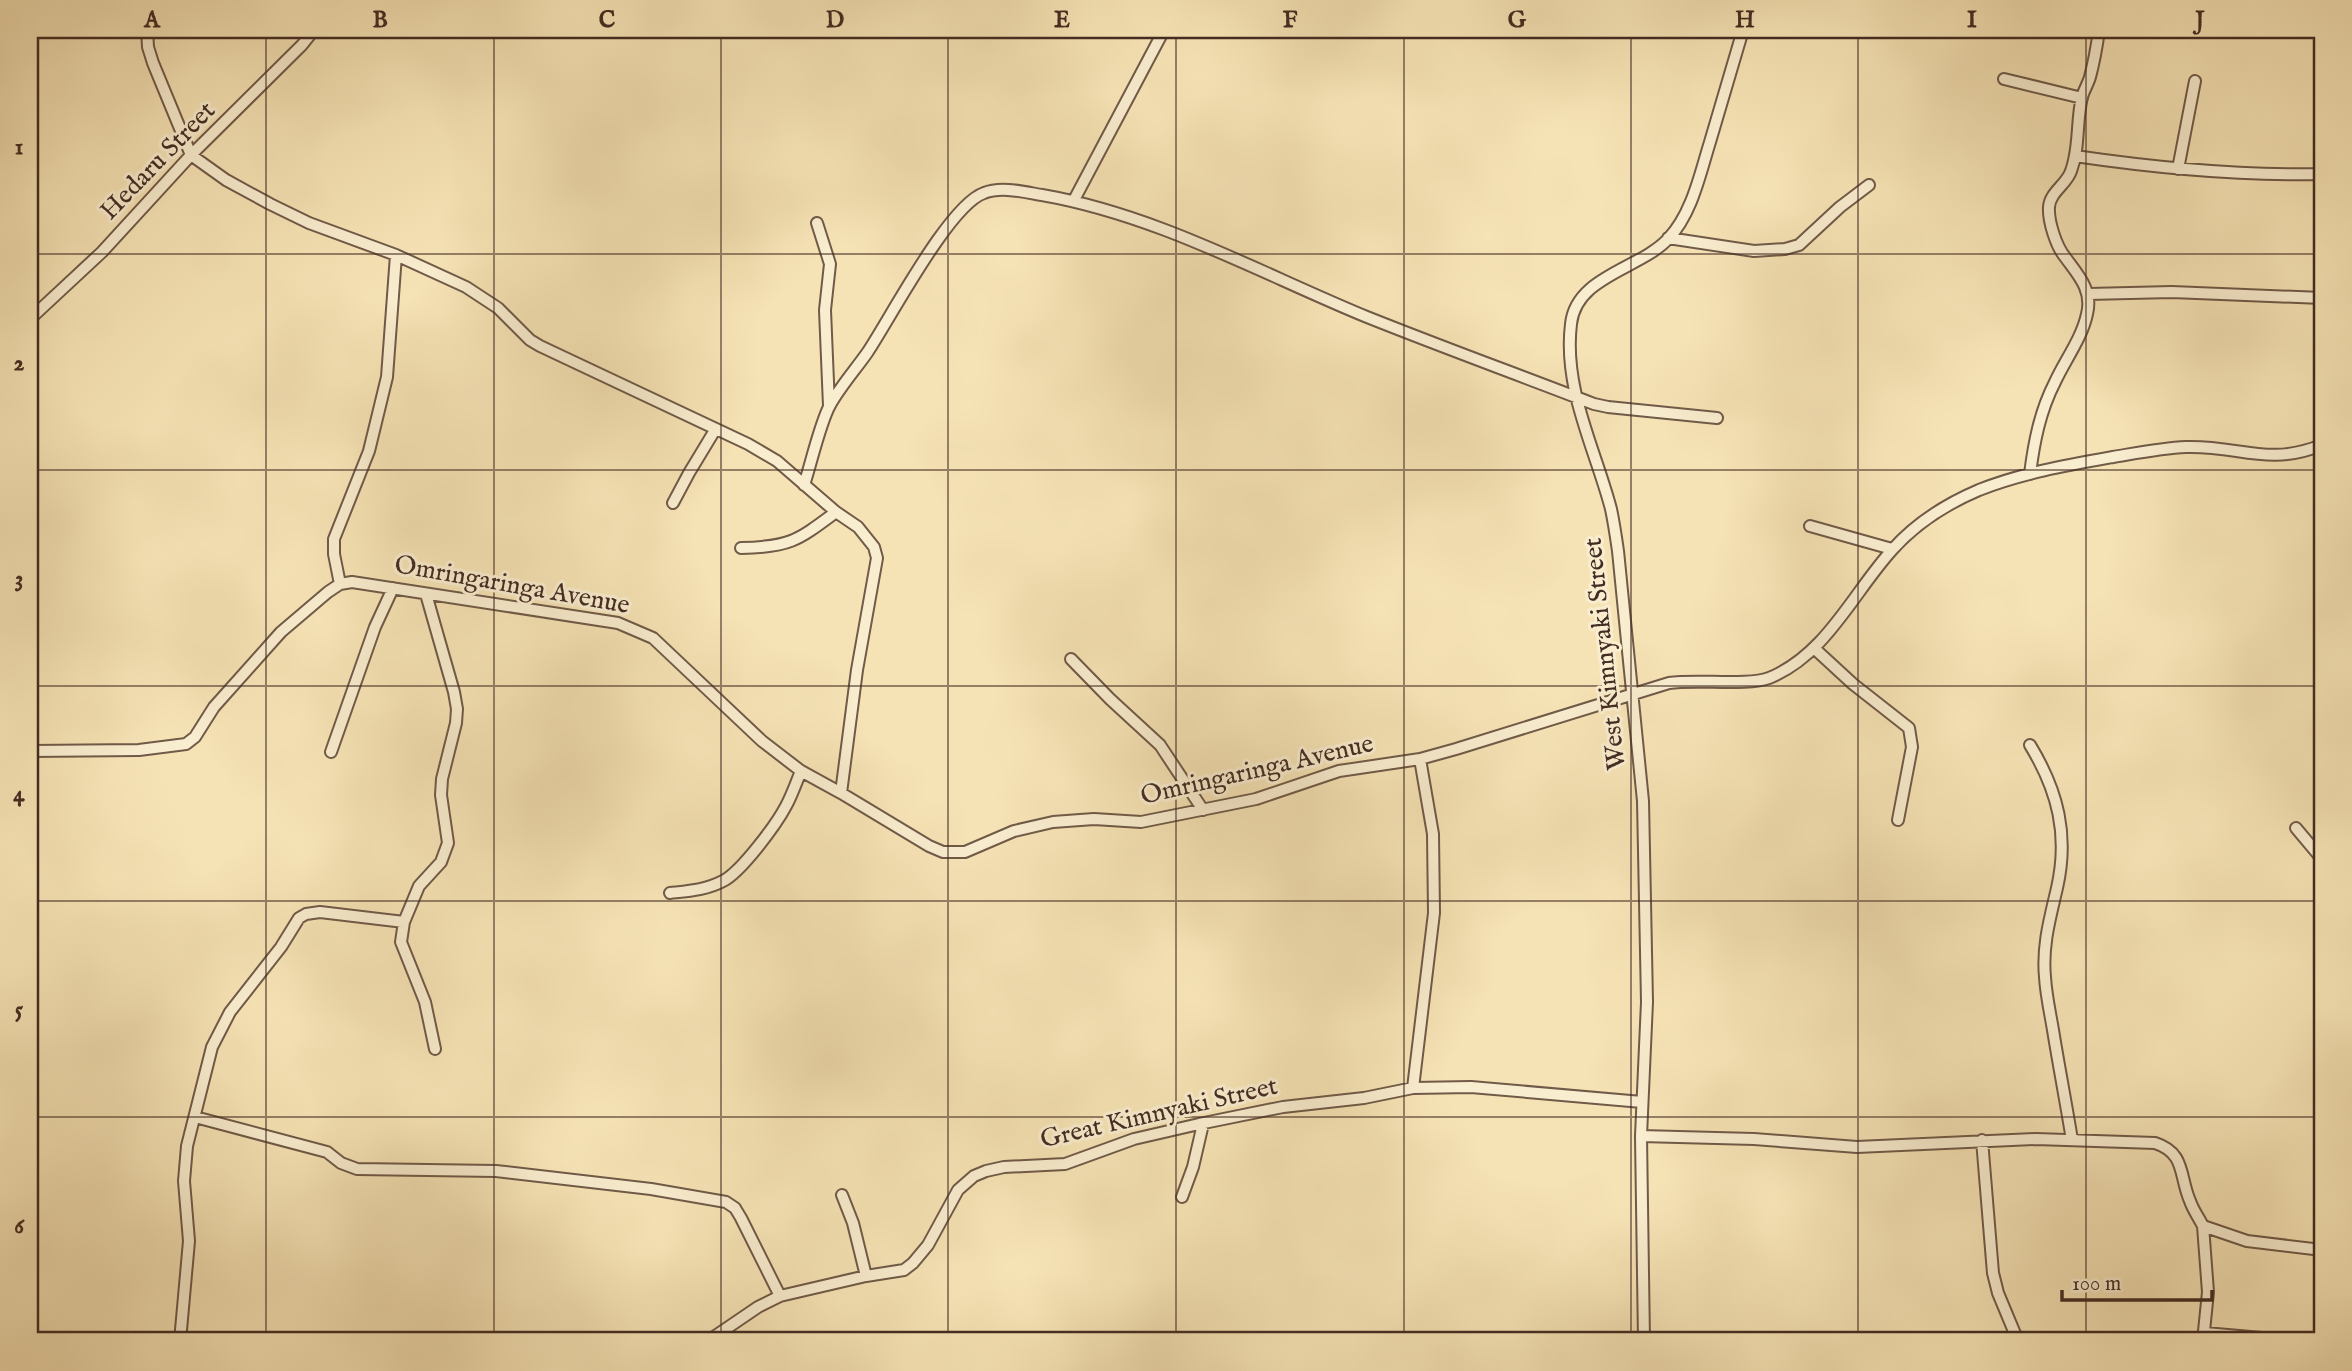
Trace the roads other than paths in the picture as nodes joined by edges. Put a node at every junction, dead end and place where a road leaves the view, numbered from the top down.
1 (147, 30) edge
2 (314, 30) edge
3 (1164, 30) edge
4 (1742, 30) edge
5 (2099, 30) edge
6 (2004, 79) dead end
7 (2194, 81) dead end
8 (2082, 98) junction
9 (191, 155) junction
10 (2075, 156) junction
11 (2178, 169) junction
12 (2322, 174) edge
13 (1869, 185) dead end
14 (1074, 200) junction
15 (817, 223) dead end
16 (1668, 238) junction
17 (396, 254) junction
18 (2088, 294) junction
19 (2322, 298) edge
20 (30, 319) edge
21 (1575, 397) junction
22 (829, 406) junction
23 (1717, 418) dead end
24 (715, 430) junction
25 (2322, 445) edge
26 (2030, 474) junction
27 (804, 485) junction
28 (673, 503) dead end
29 (836, 512) junction
30 (1810, 526) dead end
31 (741, 548) dead end
32 (1892, 550) junction
33 (340, 584) junction
34 (393, 588) junction
35 (426, 594) junction
36 (1815, 649) junction
37 (1071, 659) dead end
38 (1631, 694) junction
39 (2030, 745) dead end
40 (30, 751) edge
41 (331, 752) dead end
42 (1420, 759) junction
43 (801, 771) junction
44 (841, 793) junction
45 (1203, 810) junction
46 (1898, 820) dead end
47 (2296, 828) dead end
48 (2322, 859) edge
49 (670, 893) dead end
50 (404, 922) junction
51 (435, 1049) dead end
52 (1413, 1088) junction
53 (1642, 1102) junction
54 (195, 1117) junction
55 (1203, 1124) junction
56 (1641, 1136) junction
57 (1982, 1140) junction
58 (2072, 1140) junction
59 (842, 1195) dead end
60 (1182, 1197) dead end
61 (2203, 1226) junction
62 (2322, 1250) edge
63 (866, 1276) junction
64 (780, 1296) junction
65 (2204, 1337) edge
66 (180, 1341) edge
67 (708, 1341) edge
68 (1644, 1341) edge
69 (2018, 1341) edge
70 (2297, 1341) edge

1 - 9 street
2 - 9 street, Hedaru Street
3 - 14 street
4 - 16 street, West Kimnyaki Street
5 - 8 street
6 - 8 street
7 - 11 street
8 - 10 street
9 - 17 street
9 - 20 street, Hedaru Street
10 - 11 street
10 - 18 street
11 - 12 street
13 - 16 street
14 - 21 street
14 - 22 street
15 - 22 street
16 - 21 street, West Kimnyaki Street
17 - 24 street
17 - 33 street
18 - 19 street
18 - 26 street
21 - 23 street
21 - 38 street, West Kimnyaki Street
22 - 27 street
24 - 27 street
24 - 28 street
25 - 26 street, Omringaringa Avenue
26 - 32 street, Omringaringa Avenue
27 - 29 street
29 - 31 street
29 - 44 street
30 - 32 street
32 - 36 street, Omringaringa Avenue
33 - 34 street, Omringaringa Avenue
33 - 40 street
34 - 35 street, Omringaringa Avenue
34 - 41 street
35 - 43 street, Omringaringa Avenue
35 - 50 street
36 - 38 street, Omringaringa Avenue
36 - 46 street
37 - 45 street
38 - 42 street, Omringaringa Avenue
38 - 53 street, West Kimnyaki Street
39 - 58 street
42 - 45 street, Omringaringa Avenue
42 - 52 street
43 - 44 street, Omringaringa Avenue
43 - 49 street
44 - 45 street, Omringaringa Avenue
47 - 48 street
50 - 51 street
50 - 54 street
52 - 53 street, Great Kimnyaki Street
52 - 55 street, Great Kimnyaki Street
53 - 56 street, West Kimnyaki Street
54 - 64 street
54 - 66 street
55 - 60 street
55 - 63 street, Great Kimnyaki Street
56 - 57 street
56 - 68 street, West Kimnyaki Street
57 - 58 street
57 - 69 street
58 - 61 street
59 - 63 street
61 - 62 street
61 - 65 street
63 - 64 street, Great Kimnyaki Street
64 - 67 street, Great Kimnyaki Street
65 - 70 street

